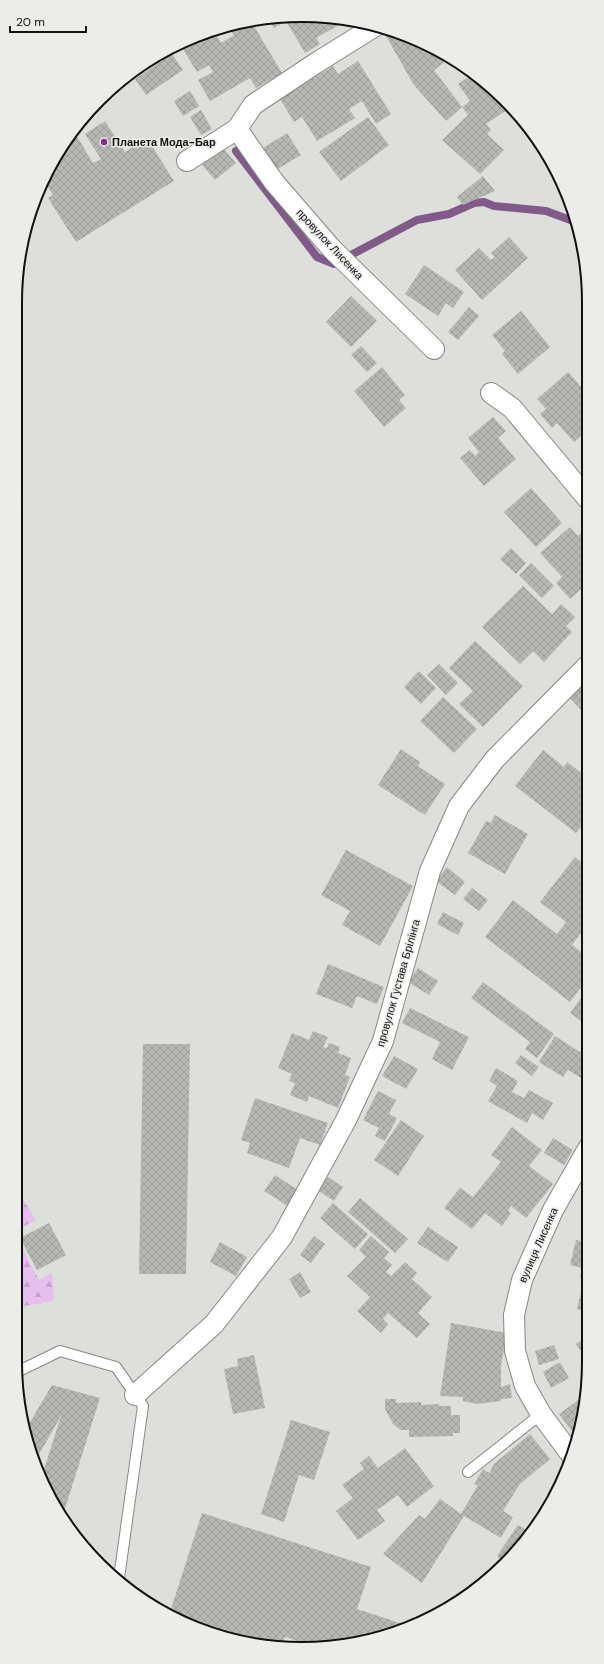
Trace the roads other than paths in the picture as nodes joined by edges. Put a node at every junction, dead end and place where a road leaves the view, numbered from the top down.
1 (368, 30) edge
2 (237, 129) junction
3 (187, 161) dead end
4 (434, 349) dead end
5 (492, 393) dead end
6 (582, 492) edge
7 (582, 671) edge
8 (582, 1158) edge
9 (22, 1369) edge
10 (135, 1395) junction
11 (541, 1414) junction
12 (568, 1450) edge
13 (468, 1472) dead end
14 (119, 1575) edge

1 - 2 street
2 - 3 street
2 - 4 street, провулок Лисенка
5 - 6 street
7 - 10 street, провулок Густава Брілінга
8 - 11 street, вулиця Лисенка
9 - 10 lane
10 - 14 lane
11 - 12 street, вулиця Лисенка
11 - 13 lane

